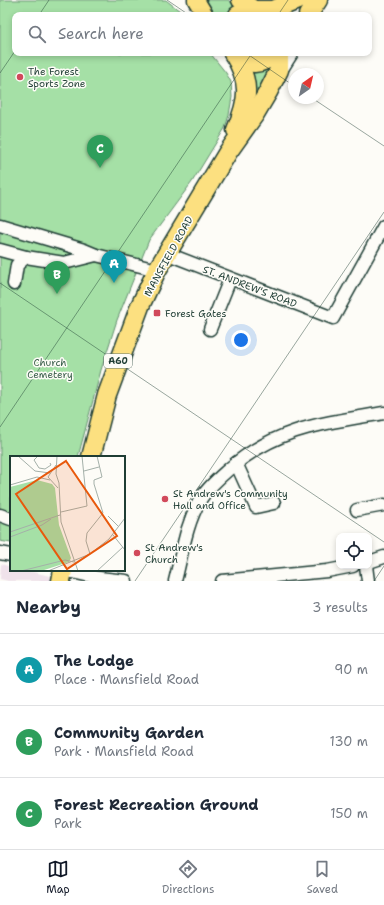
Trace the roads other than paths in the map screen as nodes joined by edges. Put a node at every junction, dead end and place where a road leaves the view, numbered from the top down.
1 (196, 0) edge
2 (240, 0) edge
3 (298, 0) edge
4 (203, 12) edge
5 (245, 12) edge
6 (262, 12) edge
7 (234, 56) edge
8 (236, 56) edge
9 (272, 56) edge
10 (278, 56) edge
11 (290, 56) edge
12 (268, 92) junction
13 (228, 152) junction
14 (0, 225) edge
15 (384, 226) edge
16 (0, 250) edge
17 (168, 254) junction
18 (96, 255) junction
19 (26, 257) junction
20 (158, 270) junction
21 (230, 279) junction
22 (14, 284) dead end
23 (210, 329) dead end
24 (384, 413) edge
25 (91, 456) edge
26 (236, 463) junction
27 (274, 503) dead end
28 (384, 505) edge
29 (357, 510) dead end
30 (0, 515) edge
31 (10, 519) edge
32 (0, 553) edge
33 (10, 556) edge
34 (384, 556) edge
35 (372, 561) edge
36 (337, 569) edge
37 (366, 569) edge
38 (63, 571) edge
39 (68, 571) edge
40 (61, 581) edge
41 (126, 581) edge
42 (175, 581) edge
43 (222, 581) edge
44 (368, 581) edge

1 - 4 main road
2 - 6 main road
3 - 6 highway
5 - 6 highway
7 - 13 highway, MANSFIELD ROAD / A60
8 - 9 highway, MANSFIELD ROAD
10 - 12 highway, MANSFIELD ROAD / A60
11 - 12 street
12 - 13 highway, MANSFIELD ROAD / A60
13 - 17 highway, MANSFIELD ROAD / A60
14 - 18 street
15 - 21 street, ST. ANDREW'S ROAD
16 - 19 street
17 - 20 highway, MANSFIELD ROAD / A60
17 - 21 street, ST. ANDREW'S ROAD
18 - 19 street
18 - 20 street
19 - 22 street
20 - 25 highway, MANSFIELD ROAD / A60
21 - 23 street
24 - 26 street
26 - 27 street
26 - 42 street
28 - 29 street
30 - 31 street
32 - 33 street
34 - 35 street
36 - 43 street
37 - 44 street
38 - 40 highway
39 - 41 street

